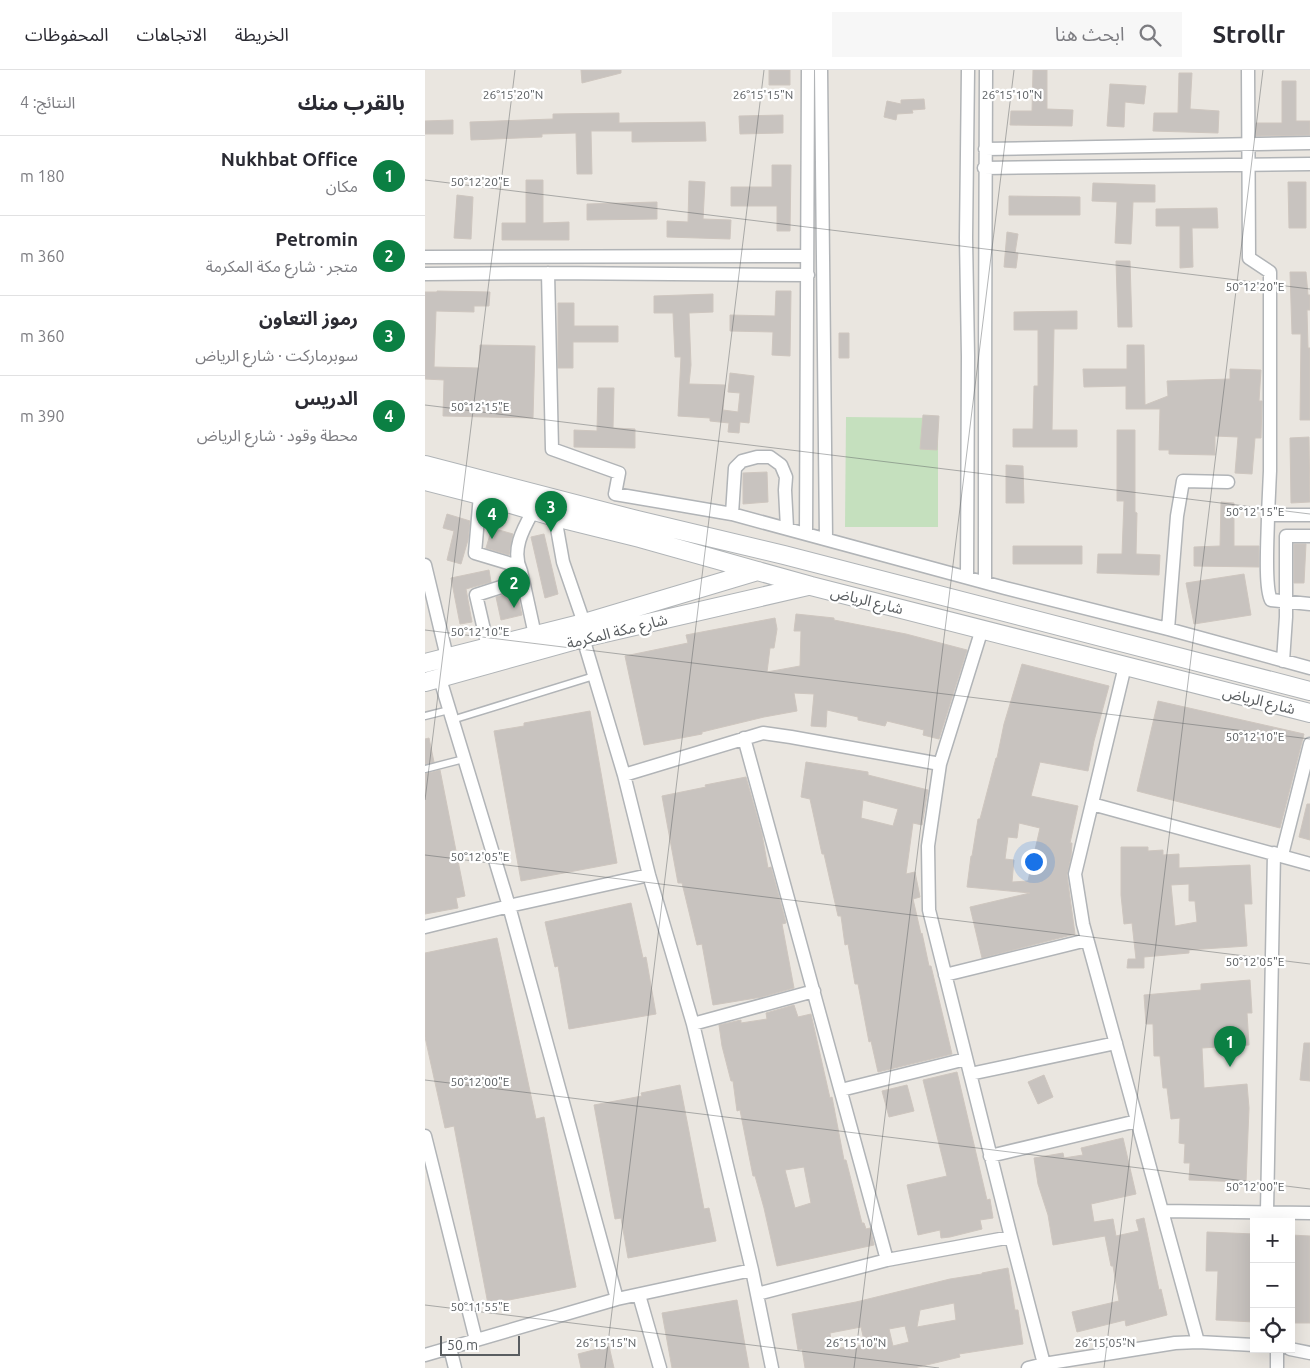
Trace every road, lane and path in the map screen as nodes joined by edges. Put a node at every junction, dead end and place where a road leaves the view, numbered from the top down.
1 (808, 70) edge
2 (821, 70) edge
3 (968, 70) edge
4 (986, 70) edge
5 (1248, 70) edge
6 (1247, 143) junction
7 (1310, 143) edge
8 (985, 149) junction
9 (1248, 163) junction
10 (1310, 164) edge
11 (984, 168) junction
12 (807, 256) junction
13 (425, 257) edge
14 (548, 273) junction
15 (425, 274) edge
16 (808, 275) junction
17 (425, 465) edge
18 (425, 481) edge
19 (1228, 482) dead end
20 (480, 495) junction
21 (533, 510) junction
22 (732, 514) junction
23 (1268, 515) junction
24 (1310, 515) edge
25 (555, 517) junction
26 (637, 520) junction
27 (787, 528) junction
28 (806, 534) junction
29 (627, 535) junction
30 (1310, 536) edge
31 (826, 539) junction
32 (711, 558) junction
33 (425, 565) edge
34 (518, 566) junction
35 (759, 571) junction
36 (967, 577) junction
37 (523, 580) junction
38 (985, 582) junction
39 (716, 584) junction
40 (811, 586) junction
41 (1287, 602) junction
42 (1310, 604) edge
43 (982, 629) junction
44 (1168, 629) junction
45 (584, 631) junction
46 (535, 635) junction
47 (487, 647) junction
48 (447, 657) junction
49 (1283, 661) junction
50 (425, 663) edge
51 (1125, 666) junction
52 (1310, 668) edge
53 (594, 676) junction
54 (432, 680) edge
55 (1310, 691) edge
56 (1310, 713) edge
57 (451, 715) junction
58 (425, 716) edge
59 (744, 738) junction
60 (1310, 744) edge
61 (464, 759) junction
62 (940, 764) junction
63 (425, 770) edge
64 (624, 775) junction
65 (1092, 804) junction
66 (1278, 854) junction
67 (1310, 864) edge
68 (649, 875) junction
69 (509, 906) junction
70 (425, 927) edge
71 (1087, 940) junction
72 (945, 975) junction
73 (814, 991) junction
74 (693, 1024) junction
75 (1116, 1043) junction
76 (966, 1058) junction
77 (970, 1074) junction
78 (841, 1090) junction
79 (1137, 1121) junction
80 (425, 1136) edge
81 (990, 1156) junction
82 (1162, 1211) junction
83 (1267, 1211) junction
84 (1310, 1213) edge
85 (1011, 1237) junction
86 (887, 1260) junction
87 (752, 1270) junction
88 (757, 1294) junction
89 (639, 1295) junction
90 (617, 1300) junction
91 (476, 1340) junction
92 (1198, 1342) junction
93 (1250, 1345) edge
94 (450, 1348) junction
95 (1295, 1350) edge
96 (1277, 1353) edge
97 (1310, 1353) edge
98 (425, 1355) edge
99 (1044, 1364) junction
100 (455, 1368) edge
101 (660, 1368) edge
102 (772, 1368) edge
103 (1028, 1368) edge
104 (1277, 1368) edge

1 - 12 street
2 - 31 street
3 - 36 street
4 - 8 street
5 - 6 street
6 - 7 street
6 - 8 street
6 - 9 street
8 - 11 street
9 - 10 street
9 - 11 street
9 - 23 street
11 - 38 street
12 - 13 street
12 - 16 street
14 - 15 street
14 - 16 street
14 - 22 street
16 - 28 street
17 - 26 main road, شارع الرياض
18 - 20 main road, شارع الرياض
19 - 44 street
20 - 21 main road, شارع الرياض
20 - 34 street
21 - 25 main road, شارع الرياض
21 - 34 street
22 - 27 street
22 - 27 street
23 - 24 street
23 - 41 street
25 - 29 main road, شارع الرياض
25 - 45 street
26 - 29 main road
26 - 55 main road, شارع الرياض
27 - 28 street
28 - 31 street
29 - 32 main road, شارع الرياض
30 - 41 street
31 - 36 street
32 - 35 main road, شارع الرياض
32 - 39 main road
33 - 48 street
34 - 37 street
35 - 39 main road, شارع مكة المكرمة
35 - 40 main road, شارع الرياض
36 - 38 street
37 - 46 street
37 - 47 street
38 - 44 street
39 - 45 main road, شارع مكة المكرمة
40 - 43 main road, شارع الرياض
40 - 45 main road, شارع مكة المكرمة
41 - 42 street
41 - 49 street
43 - 51 main road, شارع الرياض
43 - 62 street
44 - 49 street
45 - 46 main road, شارع مكة المكرمة
45 - 53 street
45 - 54 main road, شارع مكة المكرمة
46 - 47 main road, شارع مكة المكرمة
47 - 48 main road, شارع مكة المكرمة
48 - 50 main road, شارع مكة المكرمة
49 - 52 street
51 - 56 main road, شارع الرياض
51 - 65 street
53 - 57 lane
53 - 64 street
54 - 57 street
57 - 58 lane
57 - 61 street
59 - 62 street
59 - 64 street
59 - 73 street
60 - 66 street
61 - 63 lane
61 - 69 street
62 - 72 street
64 - 68 street
65 - 66 street
65 - 71 street
66 - 67 street
66 - 83 street
68 - 69 street
68 - 74 street
69 - 70 street
69 - 90 street
71 - 72 street
71 - 75 street
72 - 76 street
73 - 74 street
73 - 78 street
74 - 87 street
75 - 77 street
75 - 79 street
76 - 77 street
76 - 78 street
77 - 81 street
78 - 86 street
79 - 81 street
79 - 82 street
80 - 91 street
81 - 85 street
82 - 83 street
82 - 92 street
83 - 84 street
85 - 86 street
85 - 99 street
86 - 88 street
87 - 88 street
87 - 89 street
88 - 102 street
89 - 90 street
89 - 101 street
90 - 91 street
91 - 94 street
92 - 93 street
92 - 99 street
94 - 98 street
94 - 100 street
95 - 97 street
96 - 104 street
99 - 103 street

